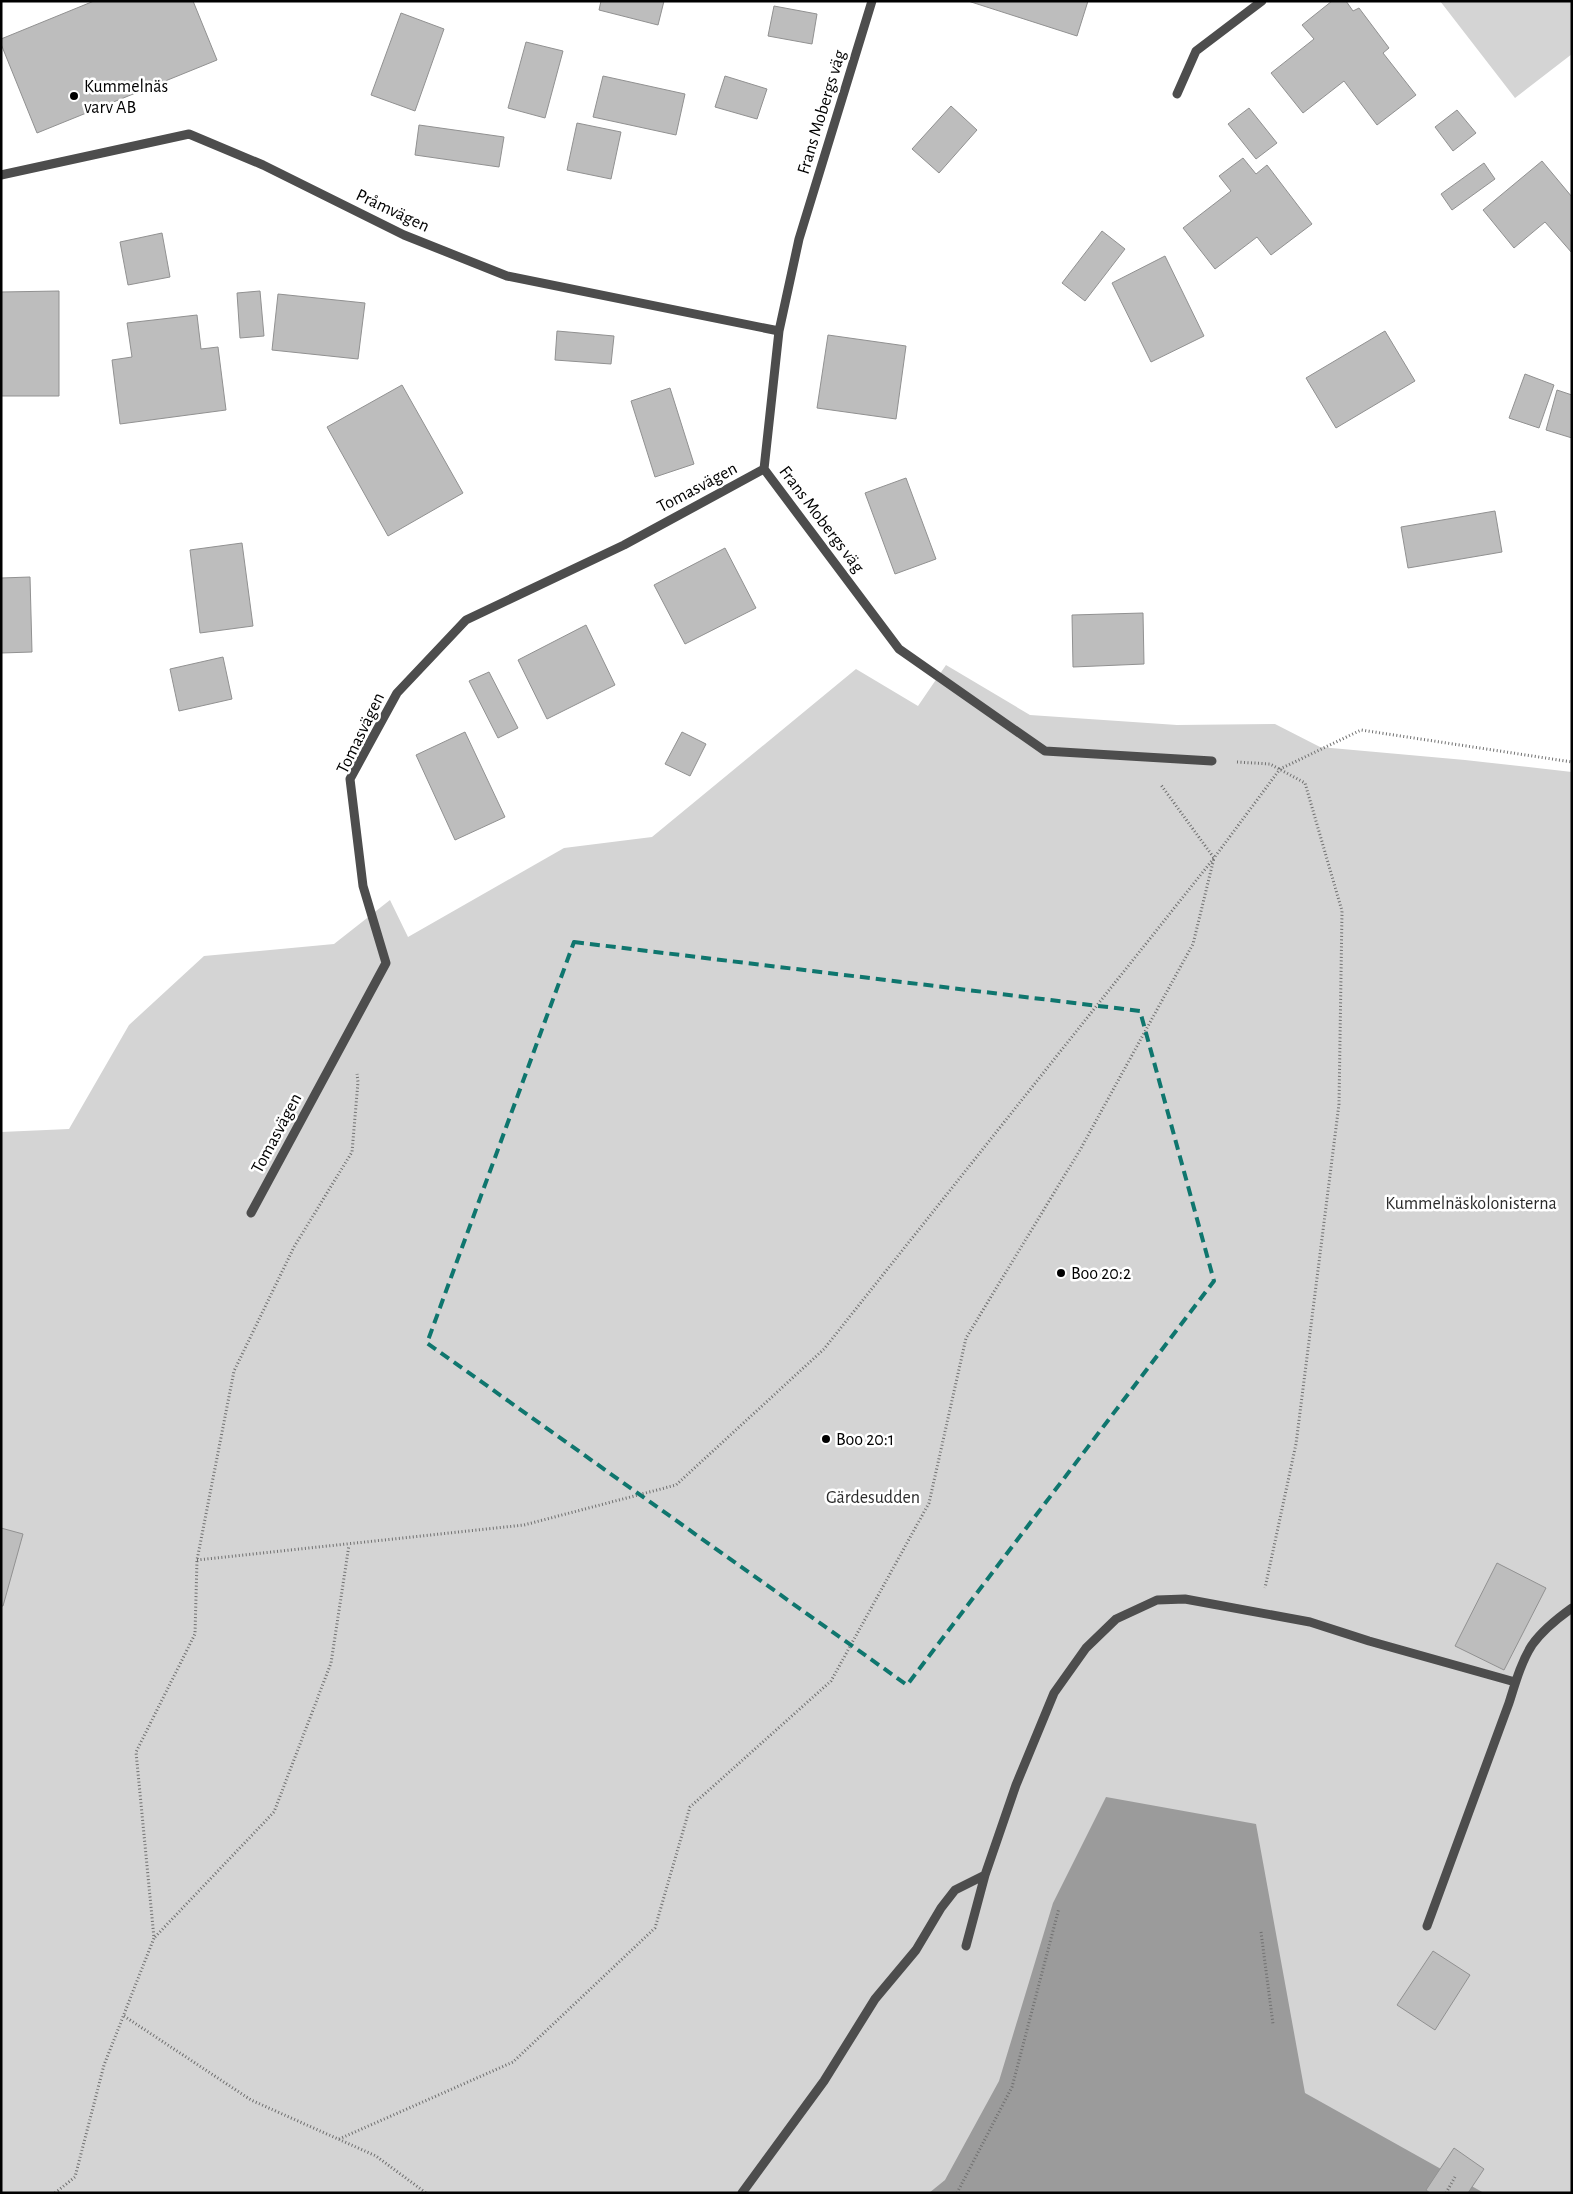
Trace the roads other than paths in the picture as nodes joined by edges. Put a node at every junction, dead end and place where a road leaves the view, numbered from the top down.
1 (872, 1) edge
2 (1262, 1) edge
3 (1177, 94) dead end
4 (1, 175) edge
5 (779, 330) junction
6 (764, 469) junction
7 (1212, 761) road end
8 (251, 1213) dead end
9 (1572, 1608) edge
10 (1515, 1682) junction
11 (985, 1875) junction
12 (1427, 1926) dead end
13 (966, 1946) dead end
14 (742, 2193) edge

1 - 5 street, Frans Mobergs väg
2 - 3 street
4 - 5 street, Pråmvägen
5 - 6 street, Frans Mobergs väg
6 - 7 street, Frans Mobergs väg
6 - 8 street, Tomasvägen
9 - 10 street
10 - 11 street
10 - 12 street
11 - 13 street
11 - 14 street

